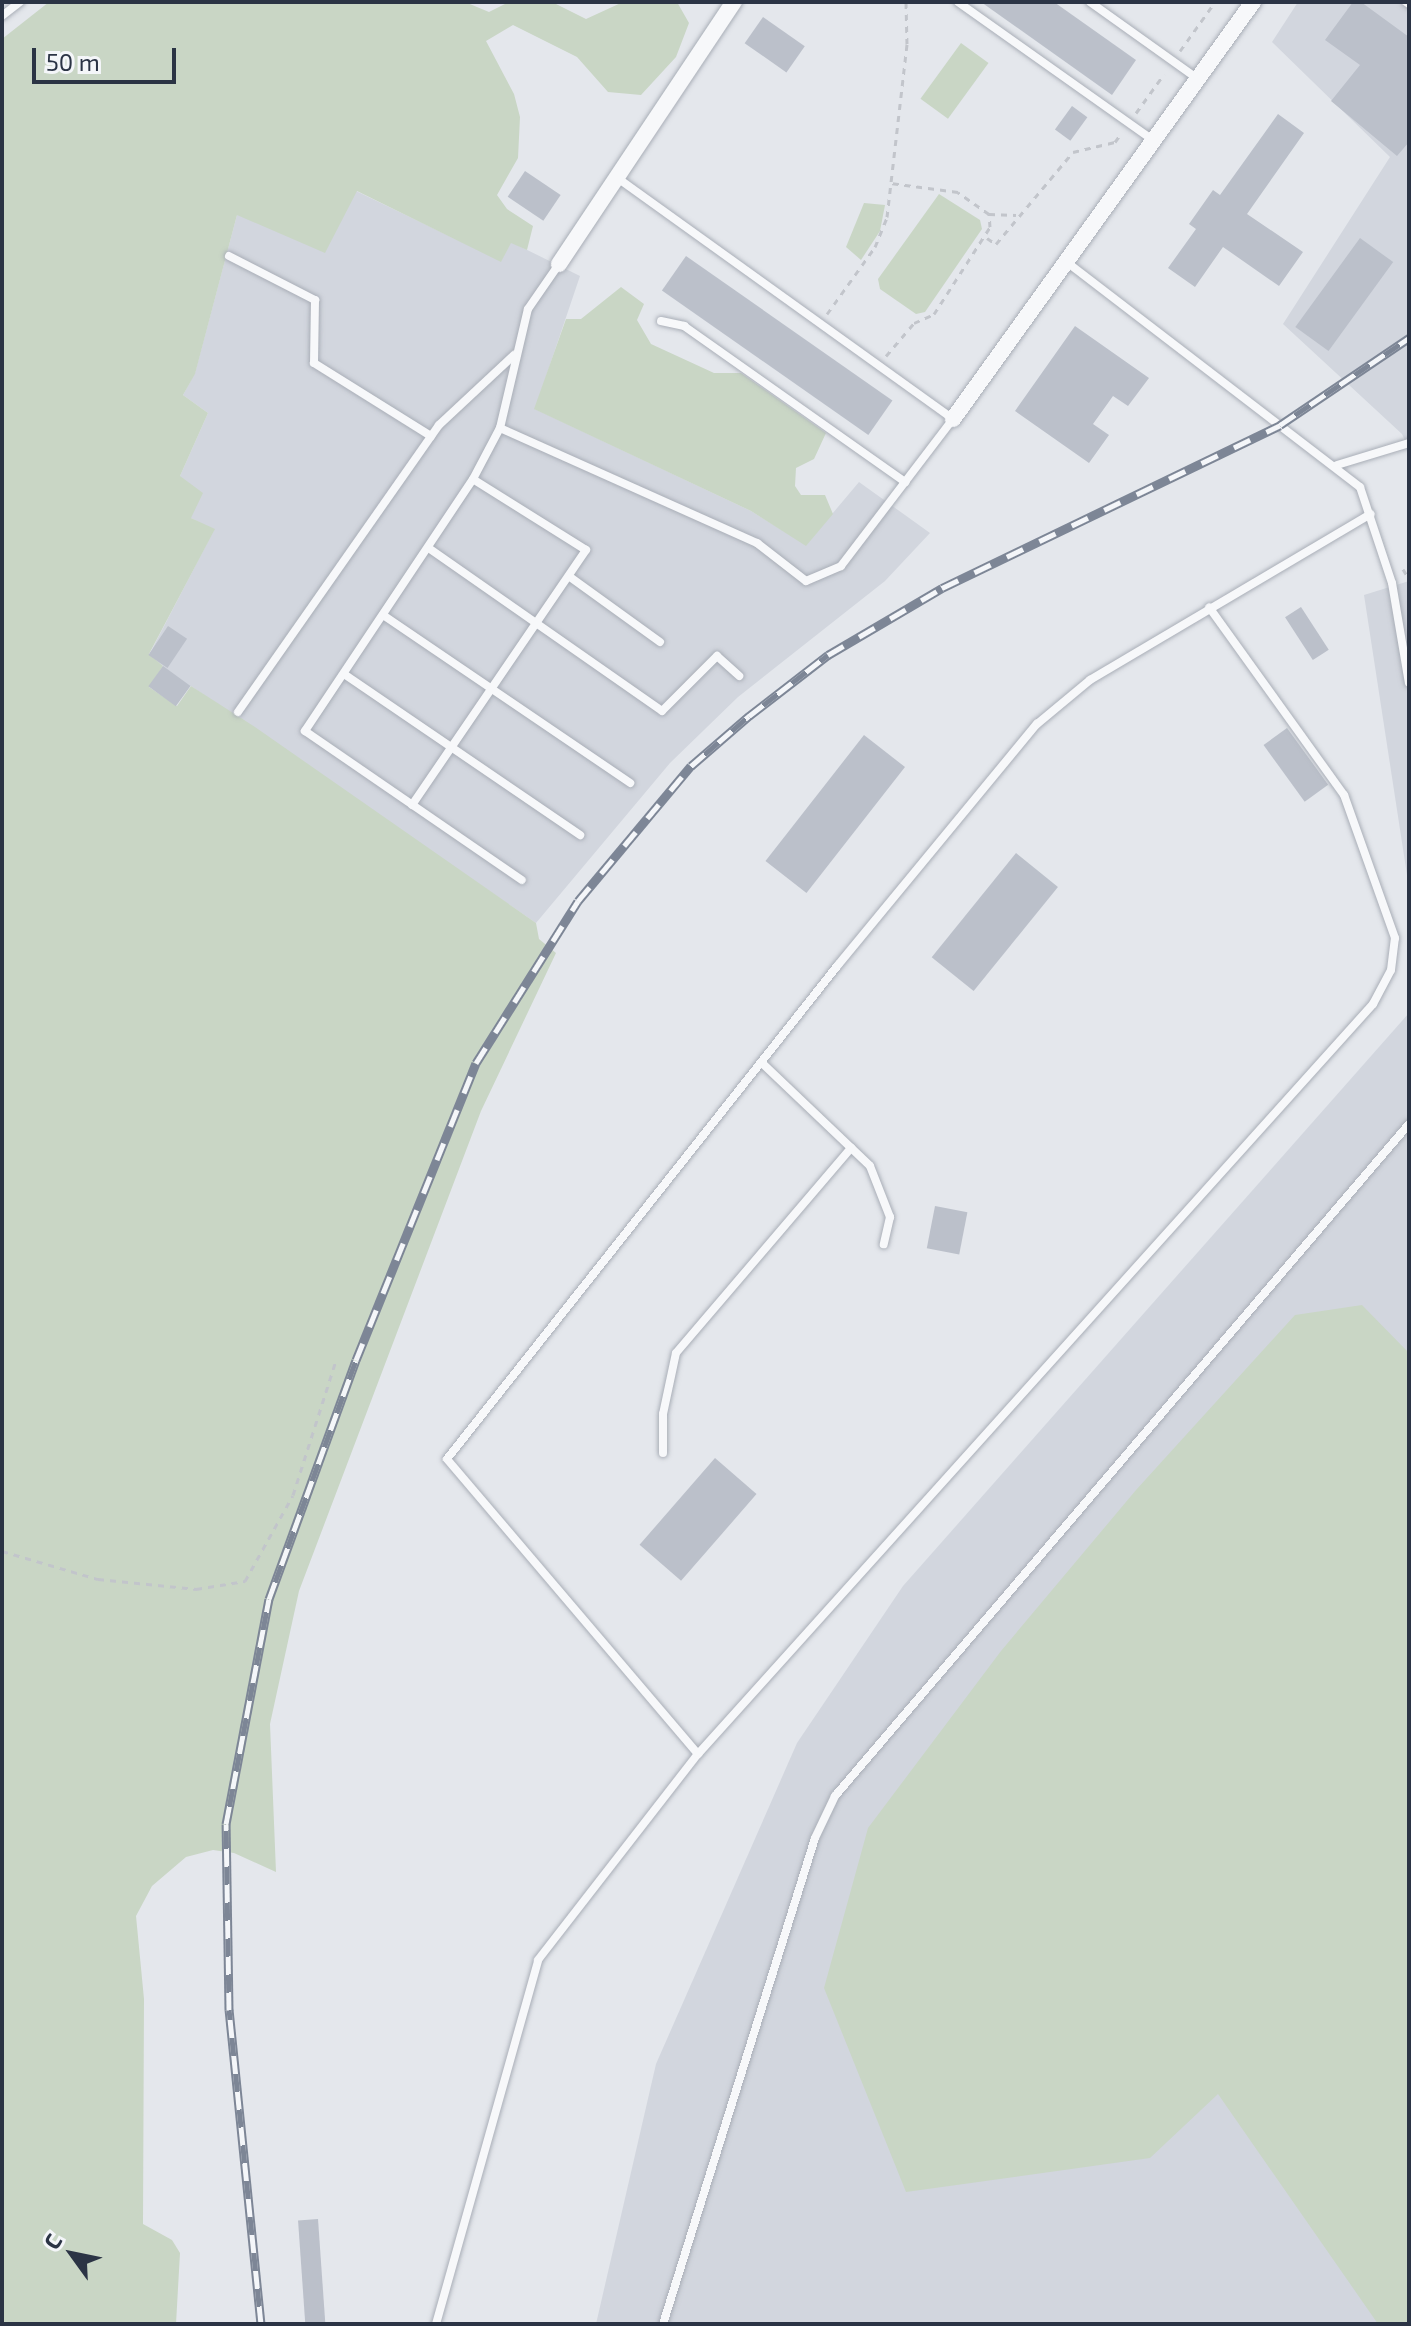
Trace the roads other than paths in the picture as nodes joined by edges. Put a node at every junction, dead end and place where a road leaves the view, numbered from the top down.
1 (20, 2) edge
2 (734, 2) edge
3 (958, 2) edge
4 (1090, 2) edge
5 (1250, 3) edge
6 (2, 16) edge
7 (1199, 79) junction
8 (1155, 141) junction
9 (615, 177) junction
10 (229, 256) dead end
11 (1068, 263) junction
12 (559, 264) joint
13 (661, 321) dead end
14 (514, 355) junction
15 (953, 419) junction
16 (500, 428) junction
17 (431, 436) junction
18 (1409, 443) edge
19 (1337, 465) junction
20 (473, 479) junction
21 (905, 482) junction
22 (1371, 514) junction
23 (430, 549) junction
24 (570, 577) junction
25 (1209, 607) junction
26 (383, 615) junction
27 (539, 624) junction
28 (660, 642) dead end
29 (344, 674) junction
30 (739, 676) dead end
31 (1409, 683) edge
32 (492, 689) junction
33 (238, 712) dead end
34 (452, 747) junction
35 (630, 783) dead end
36 (412, 805) junction
37 (580, 835) dead end
38 (522, 880) dead end
39 (762, 1063) junction
40 (1409, 1124) edge
41 (851, 1148) junction
42 (884, 1244) dead end
43 (663, 1453) dead end
44 (698, 1754) junction
45 (436, 2324) edge
46 (663, 2324) edge

1 - 6 lane
2 - 9 street
3 - 8 lane
4 - 7 lane
5 - 7 street
7 - 8 street
8 - 11 street
9 - 12 street
9 - 15 lane
10 - 17 lane
11 - 15 street
11 - 19 lane
12 - 14 lane
13 - 21 lane
14 - 16 lane
14 - 17 lane
15 - 21 lane
16 - 20 lane
16 - 21 lane
17 - 33 lane
18 - 19 lane
19 - 22 lane
20 - 23 lane
20 - 24 lane
22 - 25 lane
22 - 31 lane
23 - 26 lane
23 - 27 lane
24 - 27 lane
24 - 28 lane
25 - 39 lane
25 - 44 lane
26 - 29 lane
26 - 32 lane
27 - 30 lane
27 - 32 lane
29 - 34 lane
29 - 36 lane
32 - 34 lane
32 - 35 lane
34 - 36 lane
34 - 37 lane
36 - 38 lane
39 - 41 lane
39 - 44 lane
40 - 46 lane
41 - 42 lane
41 - 43 lane
44 - 45 lane

